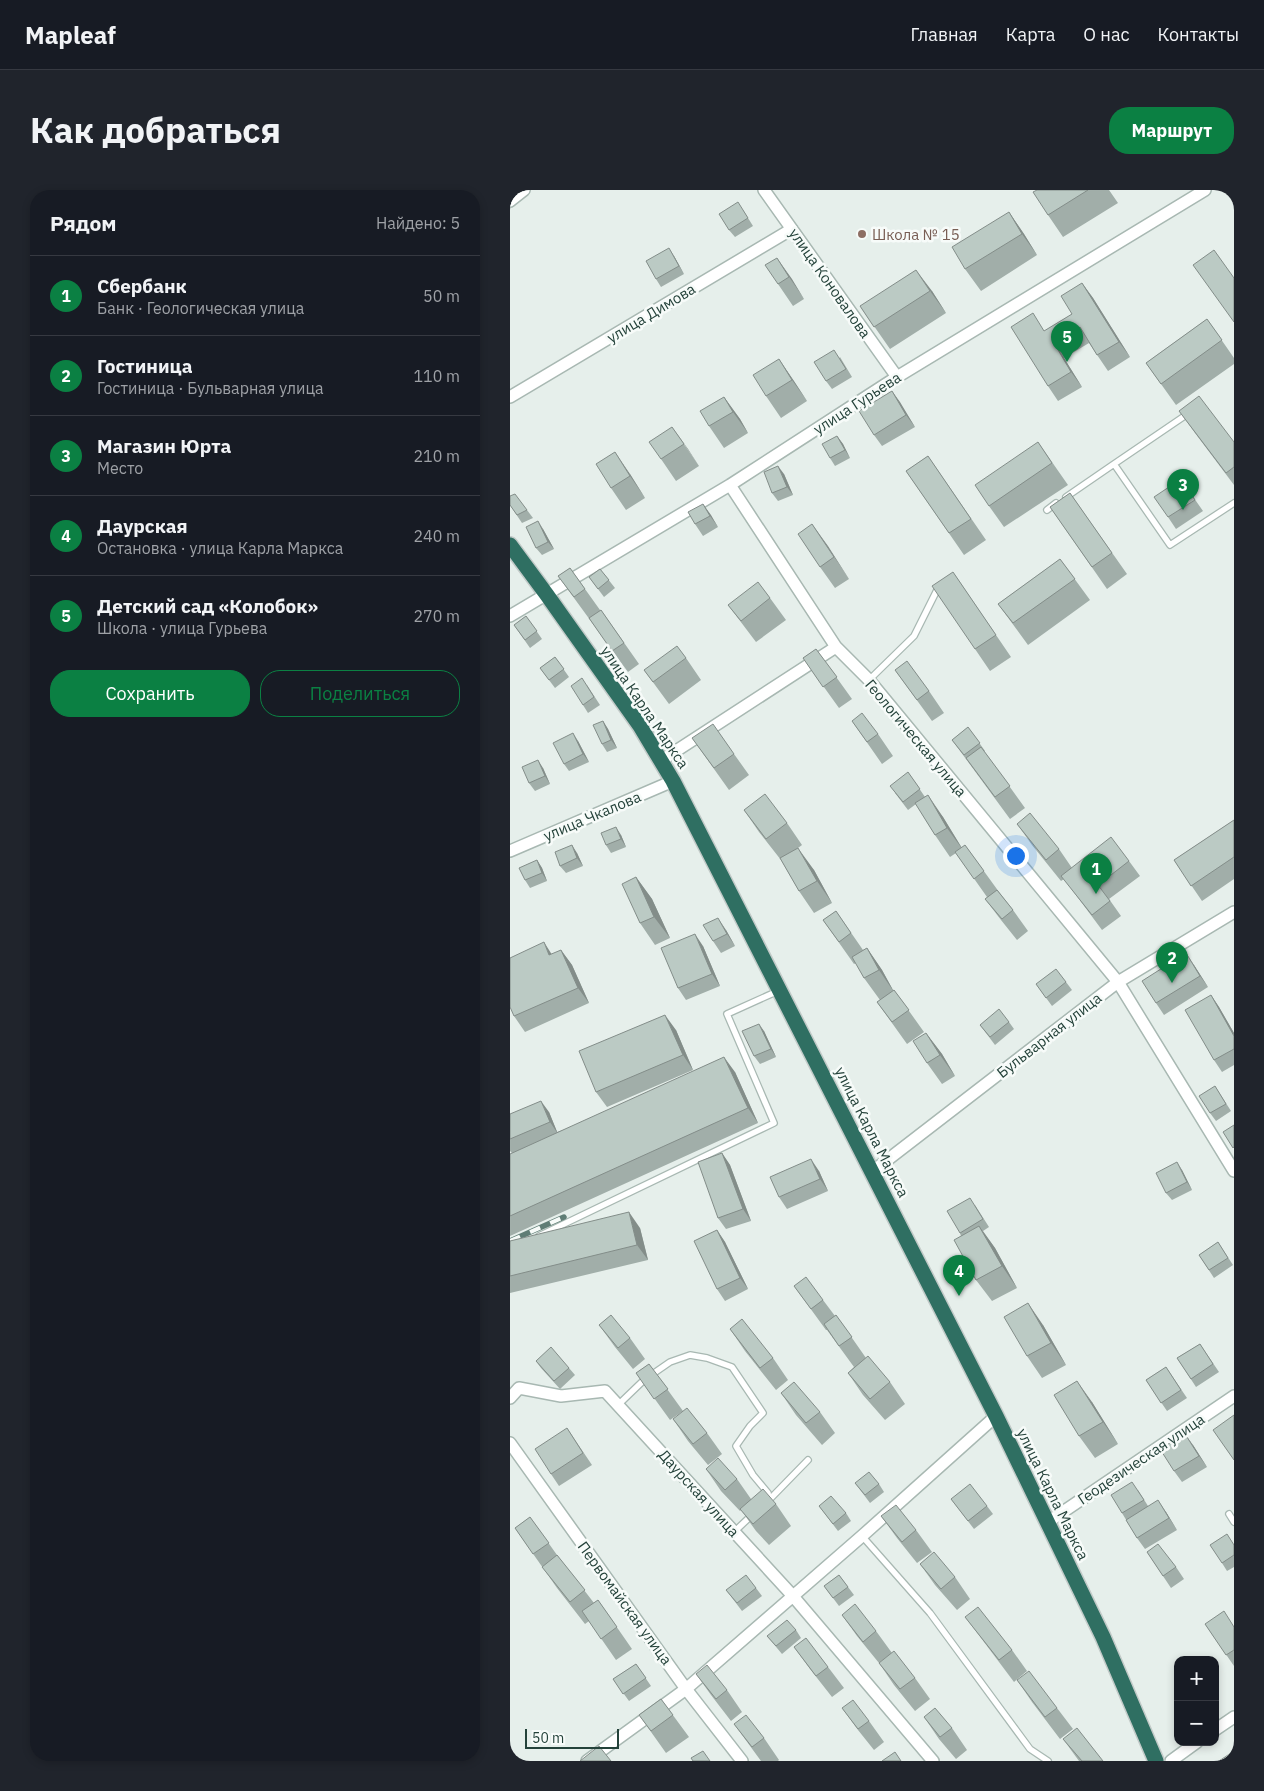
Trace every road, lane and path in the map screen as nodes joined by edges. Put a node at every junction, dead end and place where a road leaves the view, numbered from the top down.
1 (524, 190) edge
2 (764, 190) edge
3 (1205, 190) edge
4 (510, 201) edge
5 (792, 229) junction
6 (897, 377) junction
7 (510, 397) edge
8 (1191, 411) edge
9 (1114, 464) junction
10 (730, 485) junction
11 (1234, 502) edge
12 (1047, 510) dead end
13 (510, 545) edge
14 (937, 590) edge
15 (547, 595) junction
16 (510, 616) edge
17 (836, 647) junction
18 (868, 680) junction
19 (662, 760) junction
20 (674, 781) junction
21 (510, 851) edge
22 (1234, 912) edge
23 (1118, 982) junction
24 (780, 990) junction
25 (873, 1171) junction
26 (1234, 1171) edge
27 (536, 1237) edge
28 (1234, 1396) edge
29 (510, 1398) edge
30 (618, 1405) junction
31 (996, 1416) junction
32 (510, 1444) edge
33 (808, 1460) dead end
34 (769, 1500) junction
35 (762, 1506) edge
36 (755, 1513) edge
37 (1229, 1514) dead end
38 (1048, 1522) junction
39 (1234, 1522) edge
40 (734, 1532) junction
41 (862, 1536) junction
42 (792, 1595) junction
43 (686, 1689) junction
44 (1234, 1717) edge
45 (1219, 1727) edge
46 (1192, 1746) edge
47 (587, 1761) edge
48 (742, 1761) edge
49 (933, 1761) edge
50 (1048, 1761) edge
51 (1156, 1761) edge
52 (1171, 1761) edge

1 - 4 street
2 - 5 street, улица Коновалова
3 - 6 street, улица Гурьева
5 - 6 street, улица Коновалова
5 - 7 street, улица Димова
6 - 10 street, улица Гурьева
8 - 9 lane
9 - 11 lane
9 - 12 lane
10 - 15 street, улица Гурьева
10 - 17 street, Геологическая улица
13 - 15 highway, улица Карла Маркса
14 - 18 lane
15 - 16 street, улица Гурьева
15 - 19 highway, улица Карла Маркса
17 - 18 street, Геологическая улица
17 - 19 street
18 - 23 street, Геологическая улица
19 - 20 highway, улица Карла Маркса
20 - 21 street, улица Чкалова
20 - 24 highway, улица Карла Маркса
22 - 23 street, Бульварная улица
23 - 25 street, Бульварная улица
23 - 26 street
24 - 25 highway, улица Карла Маркса
24 - 27 lane
25 - 31 highway, улица Карла Маркса
28 - 38 street, Геодезическая улица
29 - 30 street, Даурская улица
30 - 34 lane
30 - 40 street, Даурская улица
31 - 38 highway, улица Карла Маркса
31 - 41 street
32 - 43 street, Первомайская улица
33 - 34 lane
34 - 35 lane
36 - 40 lane
37 - 39 lane
38 - 51 highway, улица Карла Маркса
40 - 42 street, Даурская улица
41 - 42 street
41 - 50 lane
42 - 43 street
42 - 49 street, Даурская улица
43 - 47 street
43 - 48 street, Первомайская улица
44 - 45 street
46 - 52 street

